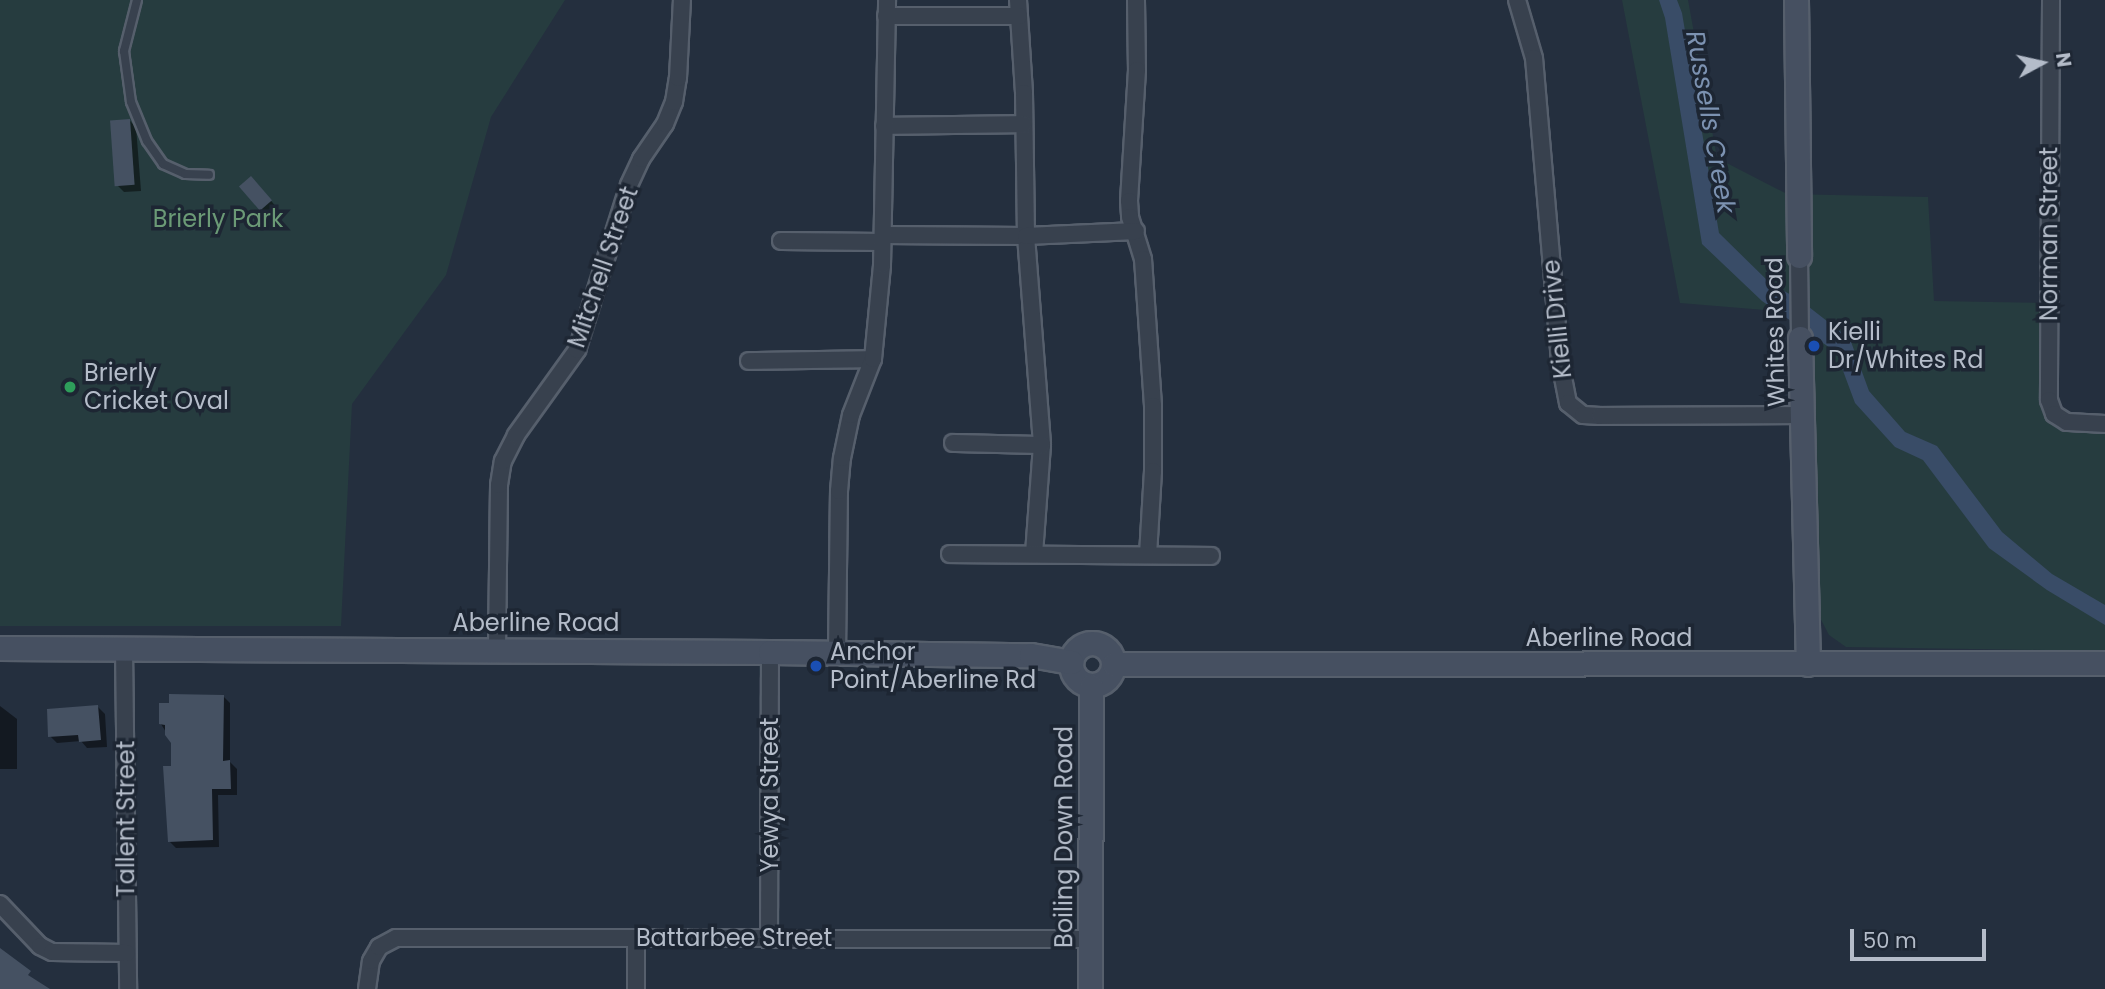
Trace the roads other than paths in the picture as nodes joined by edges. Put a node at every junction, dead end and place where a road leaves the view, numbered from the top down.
1 (137, 0) edge
2 (682, 0) edge
3 (1136, 0) edge
4 (1517, 0) edge
5 (1796, 0) edge
6 (2051, 0) edge
7 (886, 8) edge
8 (1019, 8) edge
9 (1024, 124) junction
10 (884, 126) junction
11 (209, 175) dead end
12 (1136, 231) junction
13 (1026, 236) junction
14 (882, 238) junction
15 (780, 241) dead end
16 (1799, 256) joint
17 (1800, 338) joint
18 (873, 359) junction
19 (749, 361) dead end
20 (1802, 415) junction
21 (2105, 424) edge
22 (953, 443) dead end
23 (1042, 444) junction
24 (950, 554) dead end
25 (1034, 554) junction
26 (1148, 555) junction
27 (1211, 556) dead end
28 (0, 648) edge
29 (124, 648) junction
30 (497, 649) junction
31 (770, 652) junction
32 (837, 653) junction
33 (1071, 662) junction
34 (2105, 663) edge
35 (1114, 664) junction
36 (1808, 664) junction
37 (1091, 686) junction
38 (0, 904) edge
39 (636, 938) junction
40 (769, 938) junction
41 (1091, 939) junction
42 (127, 953) junction
43 (128, 989) edge
44 (368, 989) edge
45 (636, 989) edge
46 (1090, 989) edge

1 - 11 lane
2 - 30 street, Mitchell Street
3 - 12 street
4 - 20 street, Kielli Drive
5 - 16 street, Whites Road
6 - 21 street, Norman Street
7 - 8 street
7 - 10 street
8 - 9 street
9 - 10 street
9 - 13 street
10 - 14 street
12 - 13 street
12 - 26 street
13 - 14 street
13 - 23 street
14 - 15 street
14 - 18 street
16 - 17 street, Whites Road
17 - 20 street, Whites Road
18 - 19 street
18 - 32 street
20 - 36 street, Whites Road
22 - 23 street
23 - 25 street
24 - 25 street
25 - 26 street
26 - 27 street
28 - 29 street, Aberline Road
29 - 30 street, Aberline Road
29 - 42 street, Tallent Street
30 - 31 street, Aberline Road
31 - 32 street, Aberline Road
31 - 40 street, Yewya Street
32 - 33 street, Aberline Road
33 - 35 street
33 - 37 street
34 - 36 street, Aberline Road
35 - 36 street, Aberline Road
35 - 37 street
37 - 41 street, Boiling Down Road
38 - 42 street
39 - 40 street, Battarbee Street
39 - 44 street, Battarbee Street
39 - 45 street
40 - 41 street, Battarbee Street
41 - 46 street, Boiling Down Road
42 - 43 street, Tallent Street

